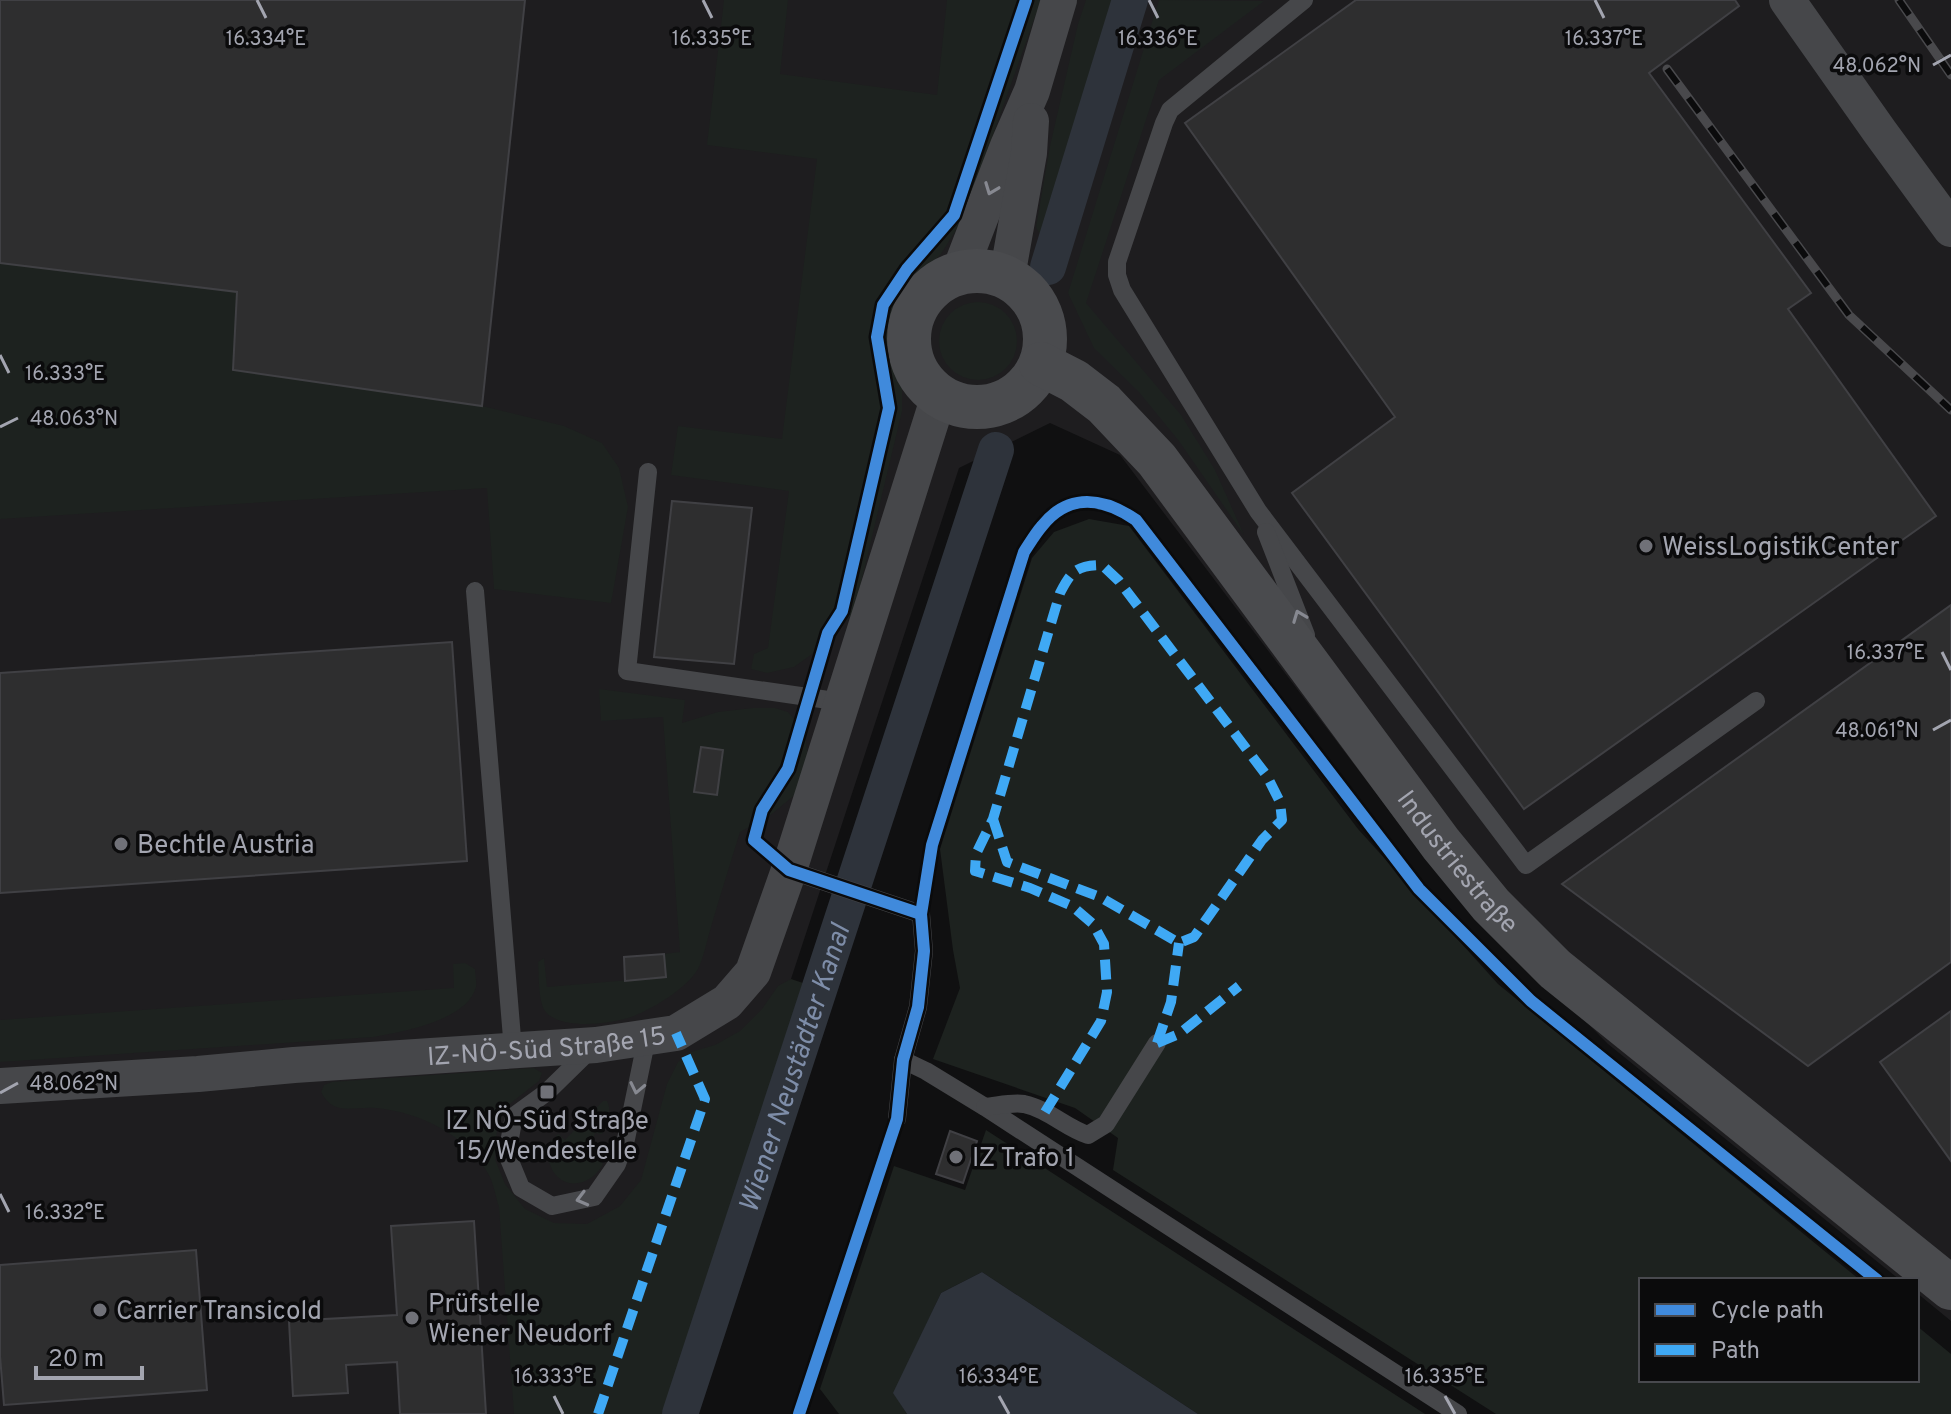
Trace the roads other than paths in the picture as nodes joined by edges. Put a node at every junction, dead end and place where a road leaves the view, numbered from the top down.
1 (1059, 0) edge
2 (1304, 0) edge
3 (1787, 0) edge
4 (1032, 91) junction
5 (1951, 229) edge
6 (959, 273) junction
7 (1007, 277) junction
8 (1041, 364) junction
9 (939, 396) junction
10 (648, 472) dead end
11 (1258, 511) junction
12 (475, 591) dead end
13 (1327, 689) junction
14 (1756, 701) dead end
15 (842, 702) junction
16 (789, 870) junction
17 (647, 1037) junction
18 (1157, 1043) dead end
19 (596, 1045) junction
20 (513, 1050) junction
21 (903, 1060) junction
22 (0, 1086) edge
23 (985, 1107) junction
24 (897, 1119) dead end
25 (1951, 1288) edge
26 (1458, 1414) edge

1 - 4 street
2 - 11 lane
3 - 5 street
4 -> 6 street
4 - 7 street
6 - 7 street
6 - 9 street
7 - 8 street
8 - 9 street
8 - 13 street, Industriestraße
9 - 15 street, IZ-NÖ-Süd Straße 15
10 - 15 lane
13 -> 11 lane
11 - 14 lane
12 - 20 lane
13 - 25 street, Industriestraße
15 - 16 street, IZ-NÖ-Süd Straße 15
16 - 17 street, IZ-NÖ-Süd Straße 15
16 - 21 lane
17 - 19 street, IZ-NÖ-Süd Straße 15
17 -> 19 lane
18 - 23 lane
19 - 20 street, IZ-NÖ-Süd Straße 15
20 - 22 street, IZ-NÖ-Süd Straße 15
21 - 23 lane
21 - 24 lane
23 - 26 lane

